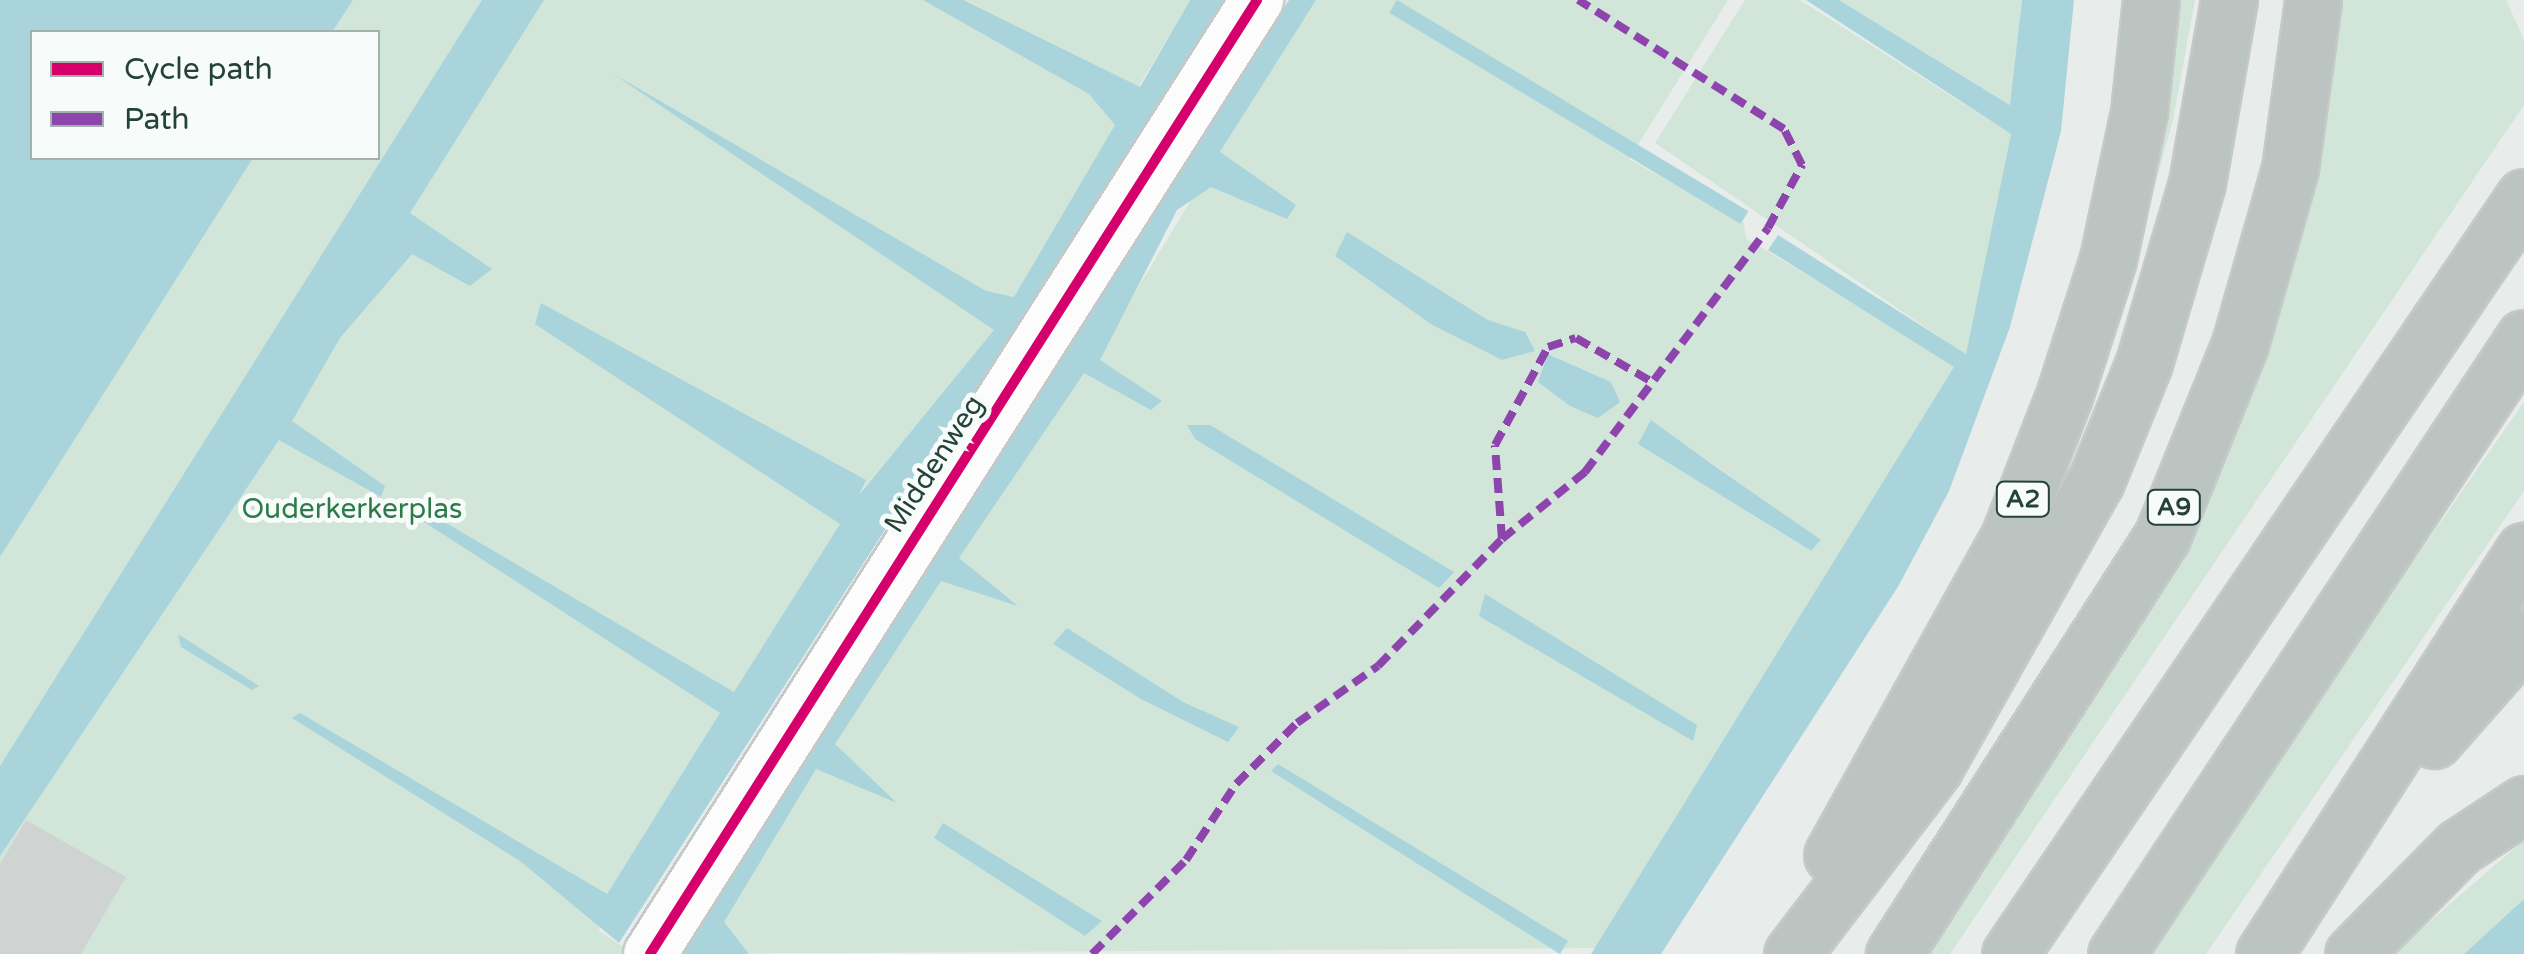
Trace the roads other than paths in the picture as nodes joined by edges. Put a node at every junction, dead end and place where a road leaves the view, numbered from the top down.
1 (1257, 0) edge
2 (2151, 0) edge
3 (2229, 0) edge
4 (2313, 0) edge
5 (2524, 197) edge
6 (2524, 338) edge
7 (2524, 550) edge
8 (2524, 638) edge
9 (2524, 804) edge
10 (2326, 862) junction
11 (650, 954) edge
12 (1776, 954) edge
13 (1792, 954) edge
14 (1894, 954) edge
15 (2010, 954) edge
16 (2116, 954) edge
17 (2264, 954) edge
18 (2353, 954) edge

1 - 11 street, Middenweg
2 - 12 highway, A2
3 - 13 highway
4 - 14 highway, A9
5 - 15 highway
6 - 16 highway
7 - 10 highway
8 - 10 highway
9 - 18 highway
10 - 17 highway

